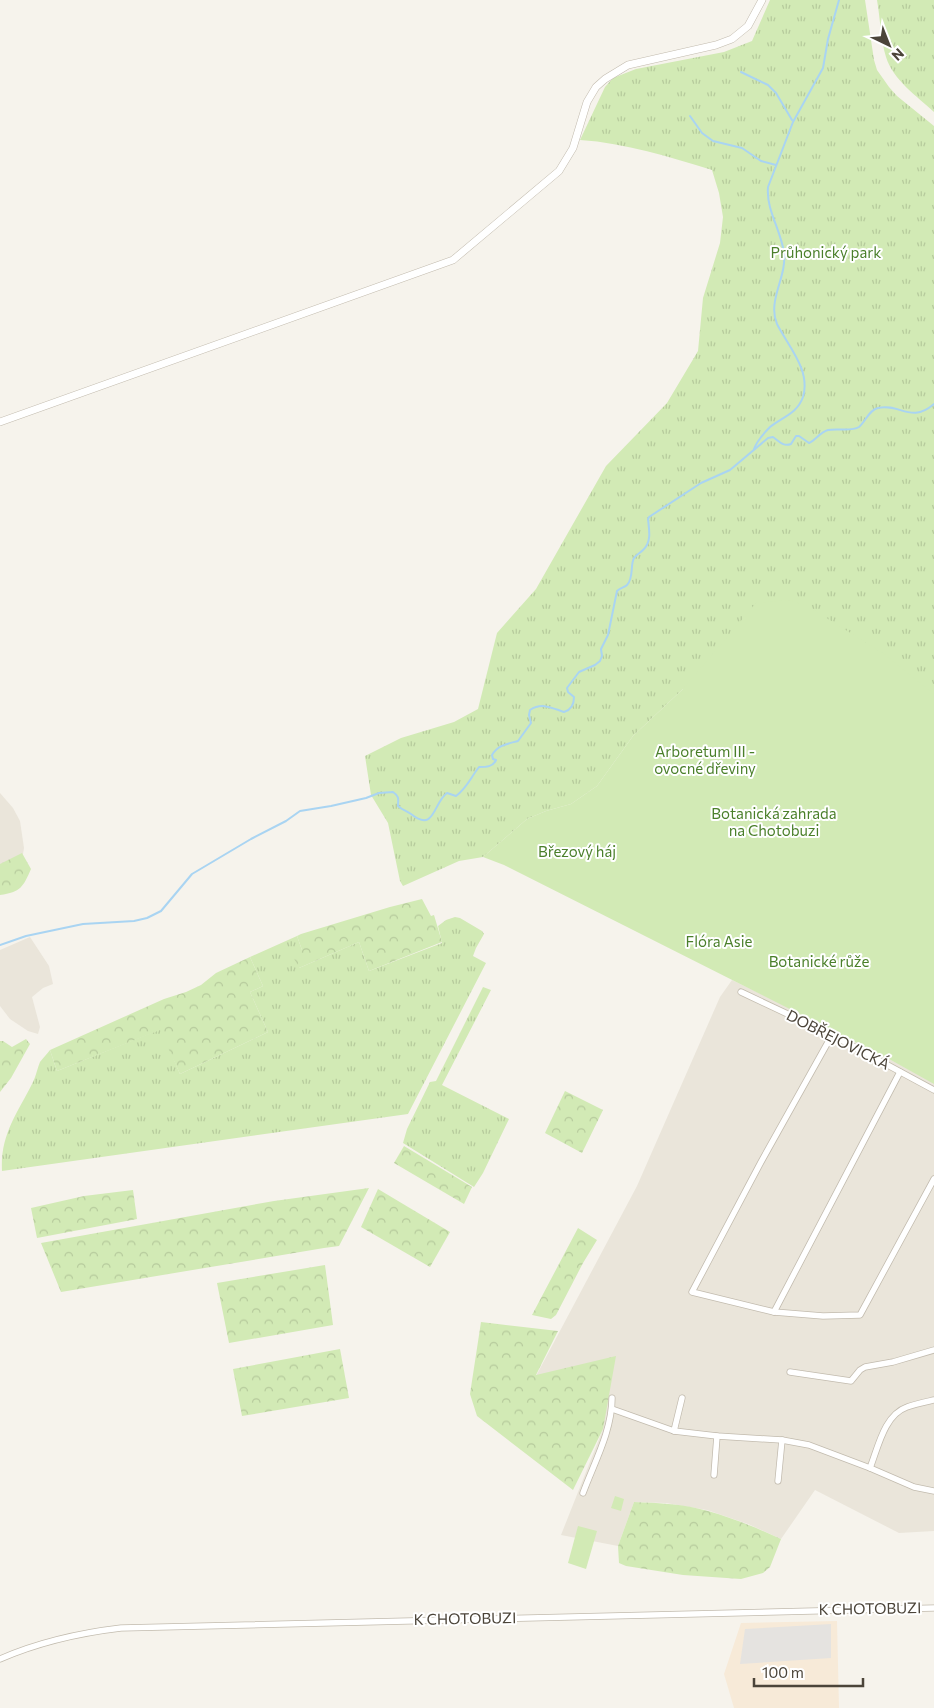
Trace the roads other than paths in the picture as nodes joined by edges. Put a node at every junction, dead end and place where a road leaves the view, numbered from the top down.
1 (762, 0) edge
2 (0, 422) edge
3 (741, 992) dead end
4 (832, 1035) junction
5 (900, 1072) junction
6 (934, 1090) edge
7 (934, 1178) edge
8 (774, 1312) junction
9 (934, 1350) edge
10 (790, 1372) dead end
11 (612, 1398) dead end
12 (682, 1398) dead end
13 (934, 1400) edge
14 (612, 1409) junction
15 (674, 1431) junction
16 (717, 1436) junction
17 (782, 1440) junction
18 (870, 1468) junction
19 (714, 1475) dead end
20 (778, 1481) dead end
21 (934, 1491) edge
22 (583, 1493) dead end
23 (934, 1608) edge
24 (0, 1659) edge

1 - 2 street
3 - 4 street, DOBŘEJOVICKÁ
4 - 5 street, DOBŘEJOVICKÁ
4 - 8 street
5 - 6 street, DOBŘEJOVICKÁ
5 - 8 street
7 - 8 street
9 - 10 street
11 - 14 street
12 - 15 street
13 - 18 street
14 - 15 street
14 - 22 street
15 - 16 street
16 - 17 street
16 - 19 street
17 - 18 street
17 - 20 street
18 - 21 street
23 - 24 street, K CHOTOBUZI

